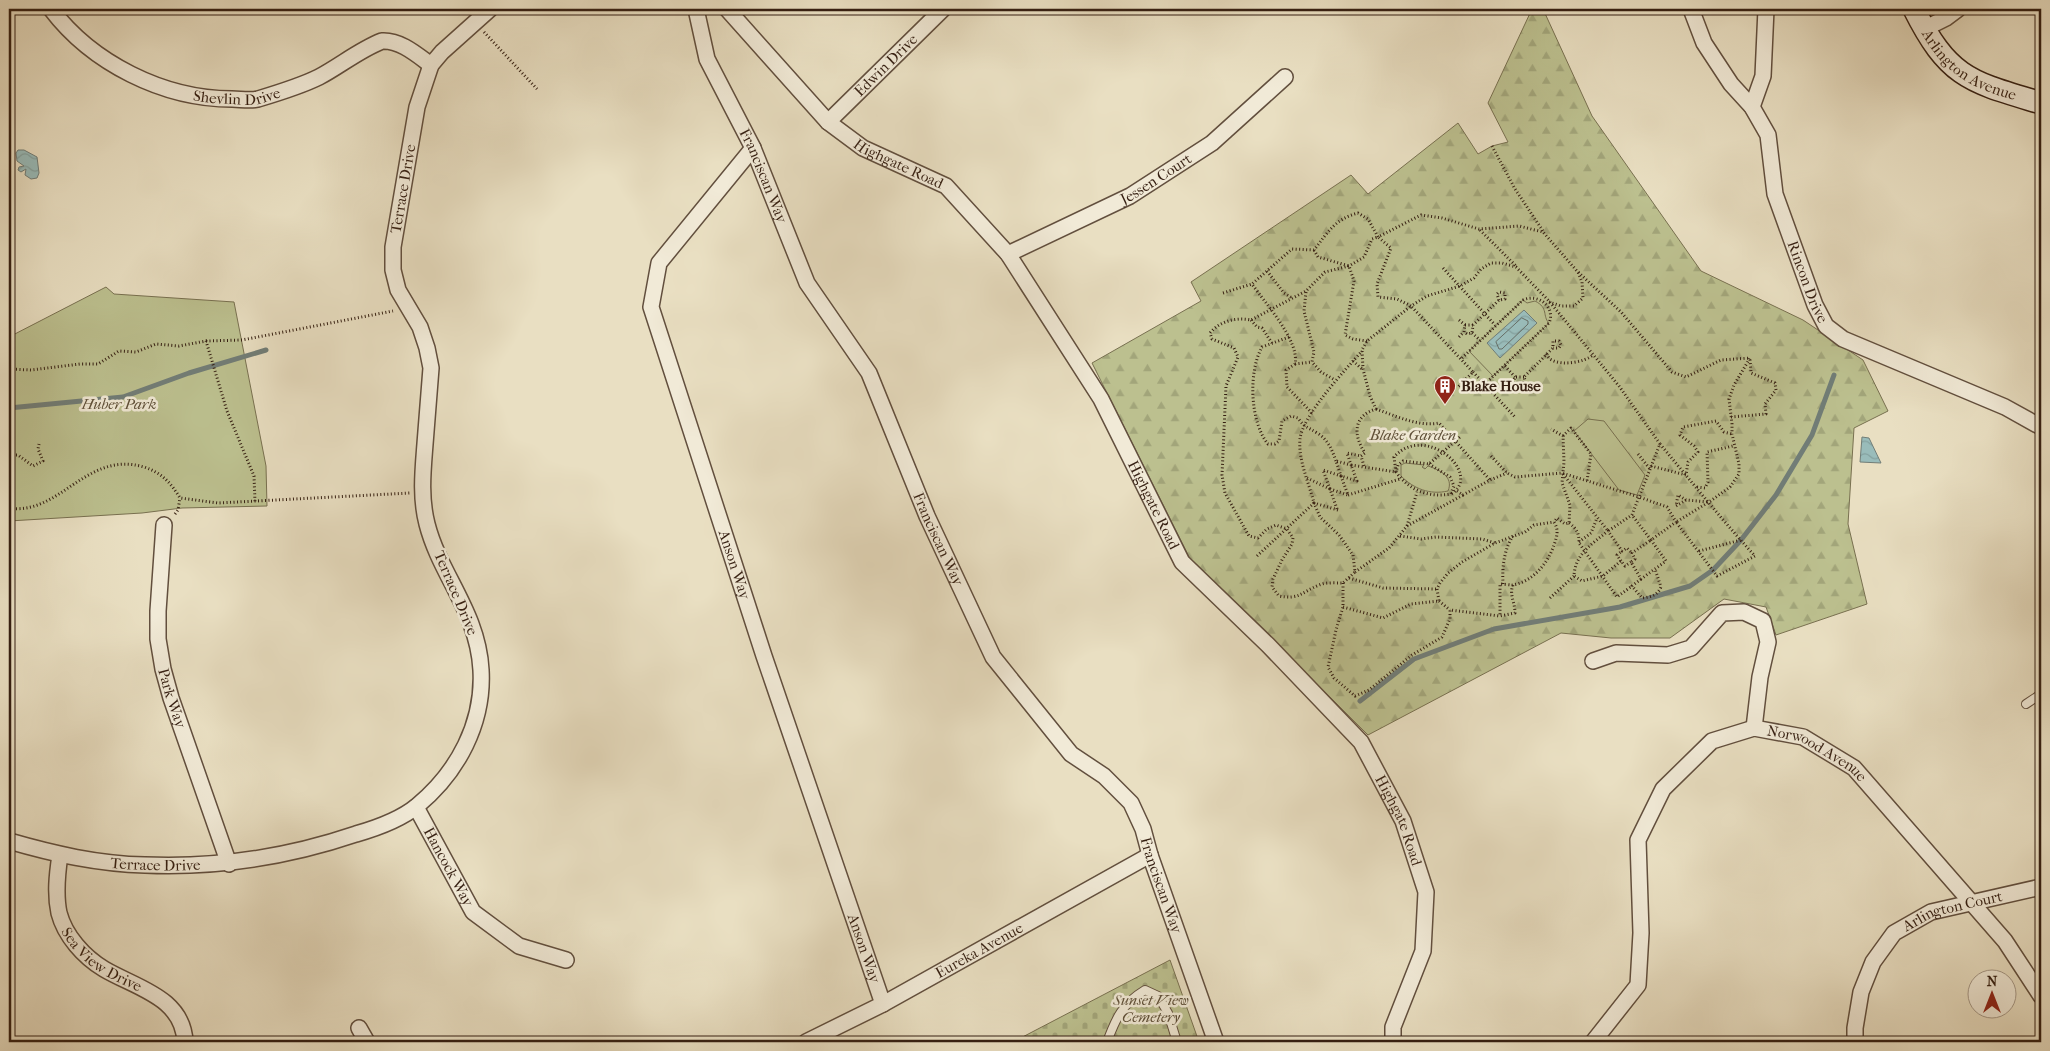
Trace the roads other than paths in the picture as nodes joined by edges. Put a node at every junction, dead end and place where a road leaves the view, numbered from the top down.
1 (51, 9) edge
2 (490, 9) edge
3 (696, 9) edge
4 (727, 9) edge
5 (943, 9) edge
6 (1691, 9) edge
7 (1766, 9) edge
8 (1914, 9) edge
9 (1958, 9) edge
10 (1924, 28) junction
11 (431, 65) junction
12 (1285, 77) dead end
13 (2041, 103) edge
14 (1752, 107) junction
15 (828, 122) junction
16 (753, 148) junction
17 (1008, 254) junction
18 (2041, 427) edge
19 (164, 525) dead end
20 (1593, 661) dead end
21 (2041, 694) edge
22 (2026, 704) dead end
23 (1754, 728) junction
24 (416, 807) junction
25 (9, 841) edge
26 (60, 855) junction
27 (1150, 855) junction
28 (229, 864) junction
29 (2041, 887) edge
30 (1970, 902) junction
31 (566, 960) dead end
32 (2041, 996) edge
33 (883, 1004) junction
34 (359, 1028) dead end
35 (185, 1042) edge
36 (367, 1042) edge
37 (806, 1042) edge
38 (1107, 1042) edge
39 (1178, 1042) edge
40 (1216, 1042) edge
41 (1393, 1042) edge
42 (1593, 1042) edge
43 (1855, 1042) edge

1 - 11 street, Shevlin Drive
2 - 11 street, Terrace Drive
3 - 16 street, Franciscan Way
4 - 15 street, Highgate Road
5 - 15 street, Edwin Drive
6 - 14 street, Rincon Drive
7 - 14 street
8 - 10 main road, Arlington Avenue
9 - 10 street
10 - 13 main road, Arlington Avenue
11 - 24 street, Terrace Drive
12 - 17 street, Jessen Court
14 - 18 street, Rincon Drive
15 - 17 street, Highgate Road
16 - 27 street, Franciscan Way
16 - 33 street, Anson Way
17 - 41 street, Highgate Road
19 - 28 street, Park Way
20 - 23 street
21 - 22 lane
23 - 30 street, Norwood Avenue
23 - 42 street, Norwood Avenue
24 - 28 street, Terrace Drive
24 - 31 street, Hancock Way
25 - 26 street, Terrace Drive
26 - 28 street, Terrace Drive
26 - 35 street, Sea View Drive
27 - 33 street, Eureka Avenue
27 - 40 street, Franciscan Way
29 - 30 street, Arlington Court
30 - 32 street, Norwood Avenue
30 - 43 street, Arlington Court
33 - 37 street, Eureka Avenue
34 - 36 street
38 - 39 lane

